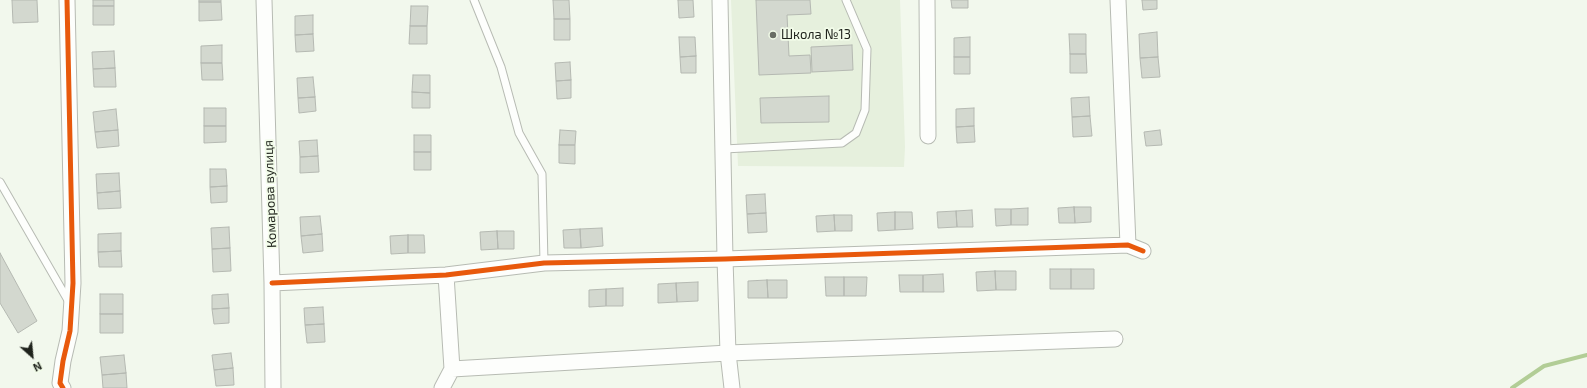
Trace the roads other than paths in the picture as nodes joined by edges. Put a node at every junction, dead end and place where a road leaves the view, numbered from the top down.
1 (67, 0) edge
2 (264, 0) edge
3 (474, 0) edge
4 (720, 0) edge
5 (846, 0) edge
6 (927, 0) edge
7 (1118, 0) edge
8 (928, 136) dead end
9 (724, 149) junction
10 (0, 182) edge
11 (1128, 245) junction
12 (1143, 251) dead end
13 (725, 259) junction
14 (544, 263) junction
15 (446, 275) junction
16 (272, 283) junction
17 (72, 308) junction
18 (1115, 339) dead end
19 (728, 353) junction
20 (452, 369) junction
21 (63, 388) edge
22 (273, 388) edge
23 (442, 388) edge
24 (732, 388) edge

1 - 17 street
2 - 16 street, Комарова вулиця
3 - 14 lane
4 - 9 street
5 - 9 lane
6 - 8 street
7 - 11 street
9 - 13 street
10 - 17 lane
11 - 12 street
11 - 13 street
13 - 14 street
13 - 19 street
14 - 15 street
15 - 16 street
15 - 20 street
16 - 22 street, Комарова вулиця
17 - 21 street
18 - 19 street
19 - 20 street
19 - 24 street
20 - 23 street

